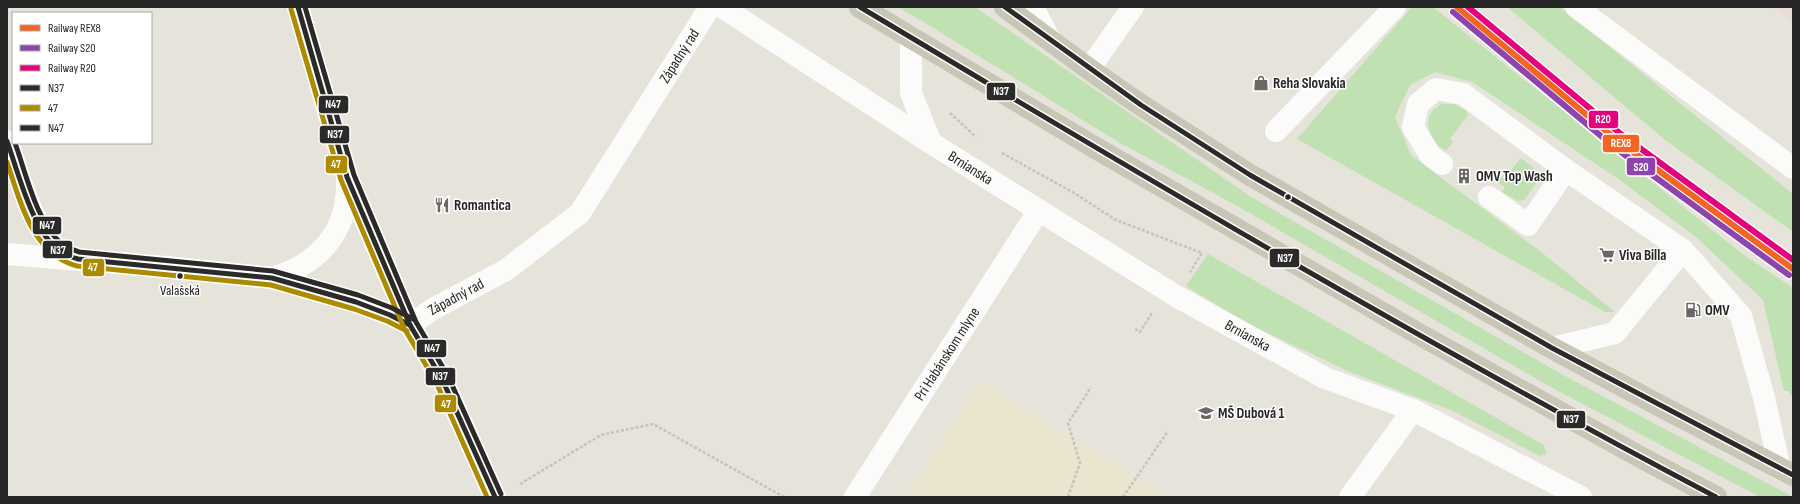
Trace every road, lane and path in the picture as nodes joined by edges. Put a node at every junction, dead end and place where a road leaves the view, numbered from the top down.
1 (298, 7) edge
2 (710, 7) edge
3 (722, 7) edge
4 (860, 7) edge
5 (1005, 7) edge
6 (1033, 7) edge
7 (1133, 7) edge
8 (1395, 7) edge
9 (1576, 7) edge
10 (911, 37) junction
11 (1050, 40) junction
12 (1089, 69) junction
13 (945, 109) dead end
14 (1276, 131) dead end
15 (7, 141) edge
16 (980, 141) dead end
17 (931, 143) junction
18 (1000, 152) dead end
19 (1442, 164) dead end
20 (1793, 168) edge
21 (1566, 170) junction
22 (347, 177) junction
23 (1489, 197) dead end
24 (1039, 210) junction
25 (1683, 250) junction
26 (7, 254) edge
27 (78, 259) junction
28 (272, 278) junction
29 (1186, 278) dead end
30 (1155, 309) dead end
31 (410, 325) junction
32 (1135, 329) dead end
33 (1552, 348) junction
34 (1091, 387) dead end
35 (1413, 410) junction
36 (1168, 430) dead end
37 (1787, 472) edge
38 (519, 484) dead end
39 (495, 497) edge
40 (784, 497) edge
41 (855, 497) edge
42 (1068, 497) edge
43 (1123, 497) edge
44 (1350, 497) edge
45 (1581, 497) edge
46 (1716, 497) edge

1 - 22 street
2 - 31 street, Západný rad
3 - 17 street, Brnianska
4 - 10 main road
5 - 11 main road
6 - 11 street
7 - 12 street
8 - 14 street
9 - 20 street
10 - 17 street
10 - 46 main road
11 - 12 main road
12 - 33 main road
13 - 16 path
15 - 27 street
17 - 24 street, Brnianska
18 - 29 path
19 - 21 street
21 - 23 street
21 - 25 street
22 - 28 street
22 - 31 street
24 - 35 street, Brnianska
24 - 41 street, Pri Habánskom mlyne
25 - 33 street
25 - 37 street
26 - 27 street
27 - 28 street
28 - 31 street
30 - 32 path
31 - 39 street
33 - 37 main road
34 - 42 path
35 - 44 street
35 - 45 street, Brnianska
36 - 43 path
38 - 40 path

